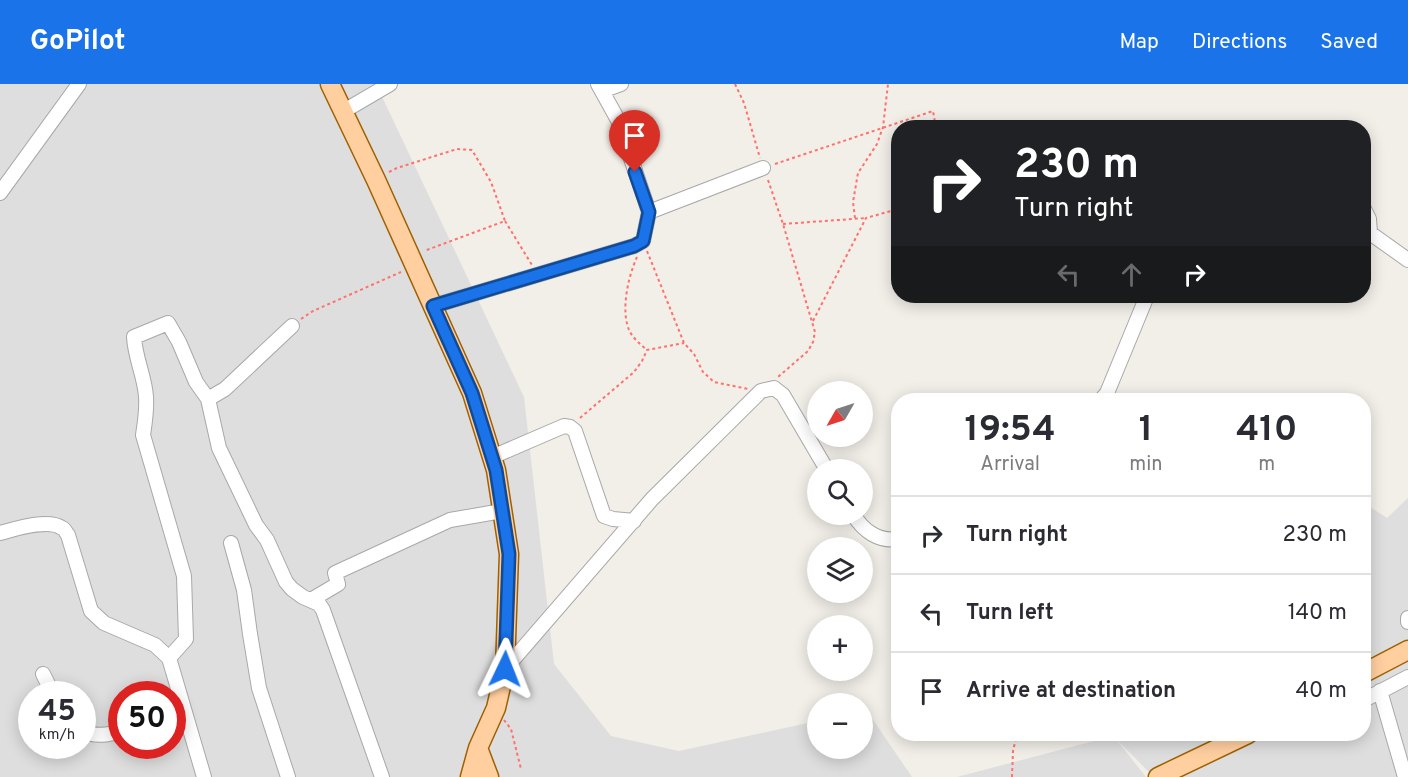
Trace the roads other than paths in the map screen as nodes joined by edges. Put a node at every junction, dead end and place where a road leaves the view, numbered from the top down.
1 (79, 84) edge
2 (330, 84) edge
3 (390, 84) edge
4 (621, 84) edge
5 (600, 87) edge
6 (344, 111) junction
7 (764, 168) road end
8 (0, 194) edge
9 (649, 212) junction
10 (1371, 237) edge
11 (1408, 260) edge
12 (1144, 303) edge
13 (433, 306) junction
14 (292, 326) road end
15 (1107, 393) edge
16 (208, 399) junction
17 (492, 457) junction
18 (821, 459) edge
19 (502, 511) junction
20 (634, 521) junction
21 (862, 525) edge
22 (0, 533) edge
23 (891, 538) edge
24 (231, 543) dead end
25 (311, 600) junction
26 (1408, 650) edge
27 (169, 658) junction
28 (505, 669) junction
29 (1371, 669) edge
30 (43, 674) dead end
31 (1408, 678) edge
32 (46, 681) edge
33 (173, 681) edge
34 (1380, 691) junction
35 (1371, 696) edge
36 (186, 733) edge
37 (1233, 741) edge
38 (478, 748) junction
39 (204, 777) edge
40 (288, 777) edge
41 (382, 777) edge
42 (470, 777) edge
43 (489, 777) edge
44 (1158, 777) edge
45 (1405, 777) edge

1 - 8 street
2 - 6 main road
3 - 6 street
4 - 5 street
5 - 9 street
6 - 13 main road
7 - 9 street
9 - 13 street
10 - 11 street
12 - 15 street
13 - 17 main road
14 - 16 street
16 - 25 street
16 - 27 street
17 - 19 main road
17 - 20 street
18 - 20 street
19 - 25 street
19 - 28 main road
20 - 28 street
21 - 23 street
22 - 27 street
24 - 40 street
25 - 41 street
26 - 29 main road
27 - 33 street
28 - 38 main road
30 - 32 street
31 - 34 street
34 - 35 street
34 - 45 street
36 - 39 street
37 - 44 main road
38 - 42 main road
38 - 43 main road

